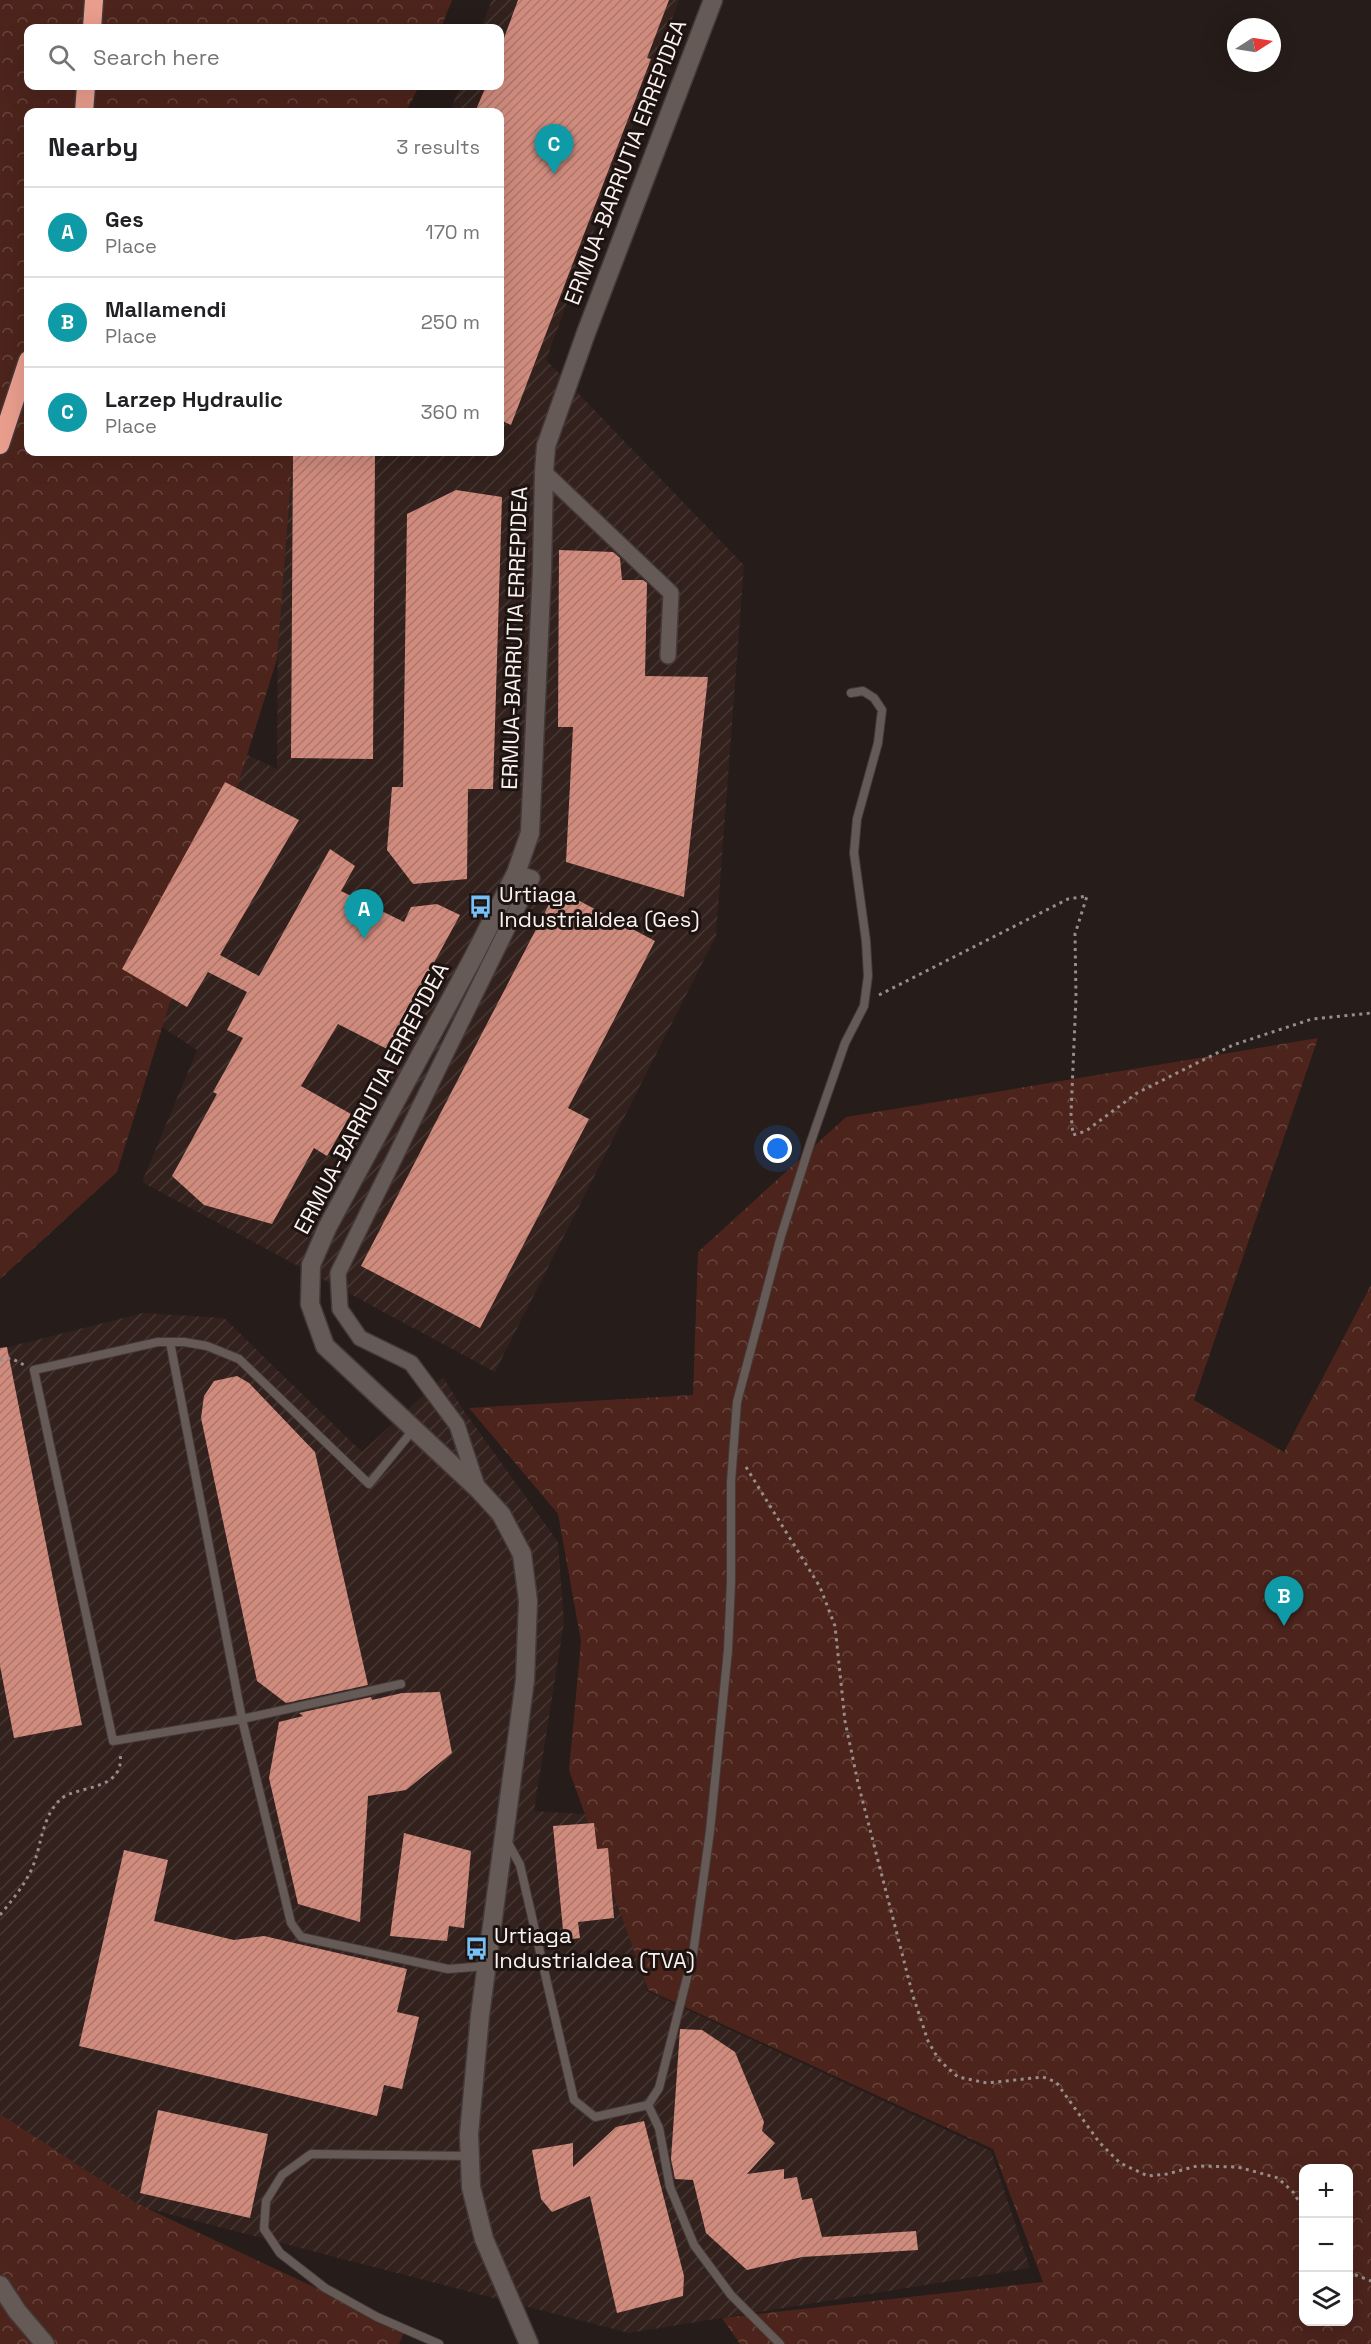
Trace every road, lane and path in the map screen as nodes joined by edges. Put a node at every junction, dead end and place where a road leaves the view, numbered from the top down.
1 (94, 0) edge
2 (713, 0) edge
3 (92, 24) edge
4 (86, 90) edge
5 (84, 108) edge
6 (24, 372) edge
7 (0, 445) edge
8 (544, 472) junction
9 (668, 656) dead end
10 (851, 693) dead end
11 (516, 873) junction
12 (864, 1006) junction
13 (1371, 1013) edge
14 (170, 1342) junction
15 (0, 1360) edge
16 (34, 1370) junction
17 (414, 1428) junction
18 (733, 1445) junction
19 (478, 1489) junction
20 (401, 1684) dead end
21 (242, 1719) junction
22 (118, 1740) junction
23 (503, 1834) junction
24 (0, 1916) edge
25 (486, 1966) junction
26 (648, 2105) junction
27 (470, 2156) junction
28 (1299, 2202) edge
29 (1353, 2274) edge
30 (1371, 2281) edge
31 (0, 2285) edge
32 (0, 2312) edge
33 (45, 2344) edge
34 (439, 2344) edge
35 (529, 2344) edge
36 (780, 2344) edge

1 - 3 highway
2 - 8 street, ERMUA-BARRUTIA ERREPIDEA
4 - 5 highway
6 - 7 highway
8 - 9 street
8 - 11 street, ERMUA-BARRUTIA ERREPIDEA
10 - 12 lane
11 - 17 street, ERMUA-BARRUTIA ERREPIDEA
11 - 19 street
12 - 13 path
12 - 18 lane
14 - 16 lane
14 - 17 lane
14 - 21 lane
15 - 16 path
16 - 22 lane
17 - 19 street, ERMUA-BARRUTIA ERREPIDEA
18 - 26 lane
18 - 28 path
19 - 23 street, ERMUA-BARRUTIA ERREPIDEA
20 - 21 lane
21 - 22 lane
21 - 25 lane
22 - 24 path
23 - 25 street, ERMUA-BARRUTIA ERREPIDEA
23 - 26 lane
25 - 27 street, ERMUA-BARRUTIA ERREPIDEA
26 - 36 lane
27 - 34 lane
27 - 35 street, ERMUA-BARRUTIA ERREPIDEA
29 - 30 path
31 - 33 street
32 - 33 street

